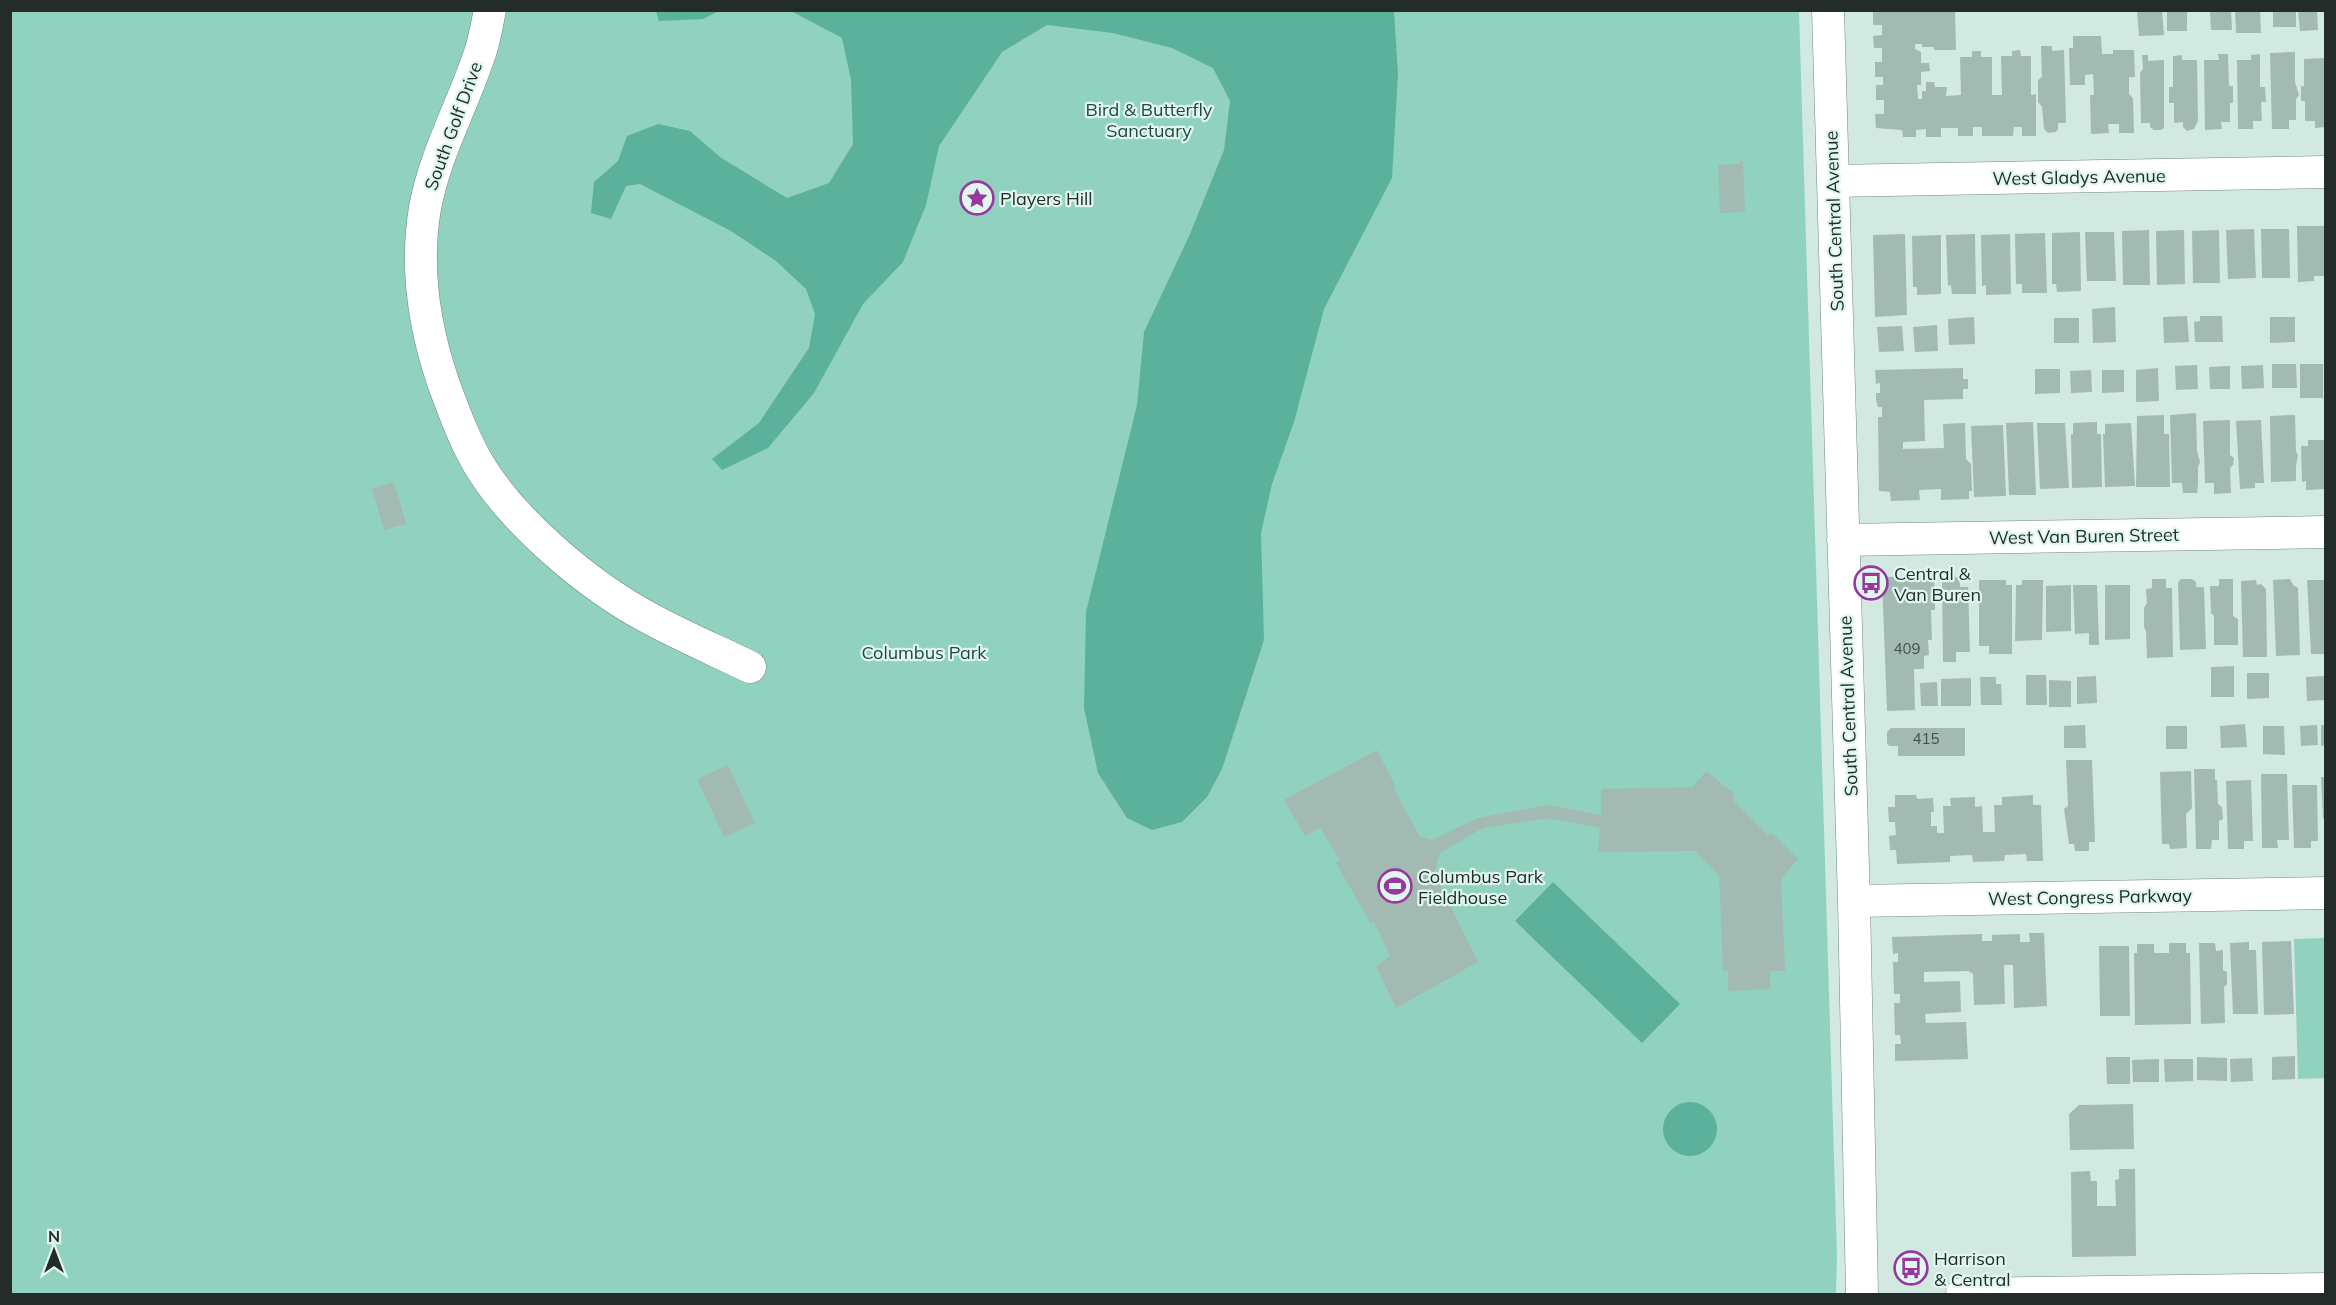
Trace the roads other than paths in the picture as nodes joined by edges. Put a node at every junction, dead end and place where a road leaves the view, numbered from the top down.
1 (490, 10) edge
2 (1828, 10) edge
3 (2325, 172) edge
4 (1833, 181) junction
5 (2325, 532) edge
6 (1844, 540) junction
7 (750, 668) dead end
8 (2325, 893) edge
9 (1854, 901) junction
10 (2325, 1289) edge
11 (1862, 1294) edge
12 (1962, 1294) edge

1 - 7 street, South Golf Drive
2 - 4 street, South Central Avenue
3 - 4 street, West Gladys Avenue
4 - 6 street, South Central Avenue
5 - 6 street, West Van Buren Street
6 - 9 street, South Central Avenue
8 - 9 street, West Congress Parkway
9 - 11 street, South Central Avenue
10 - 12 street

